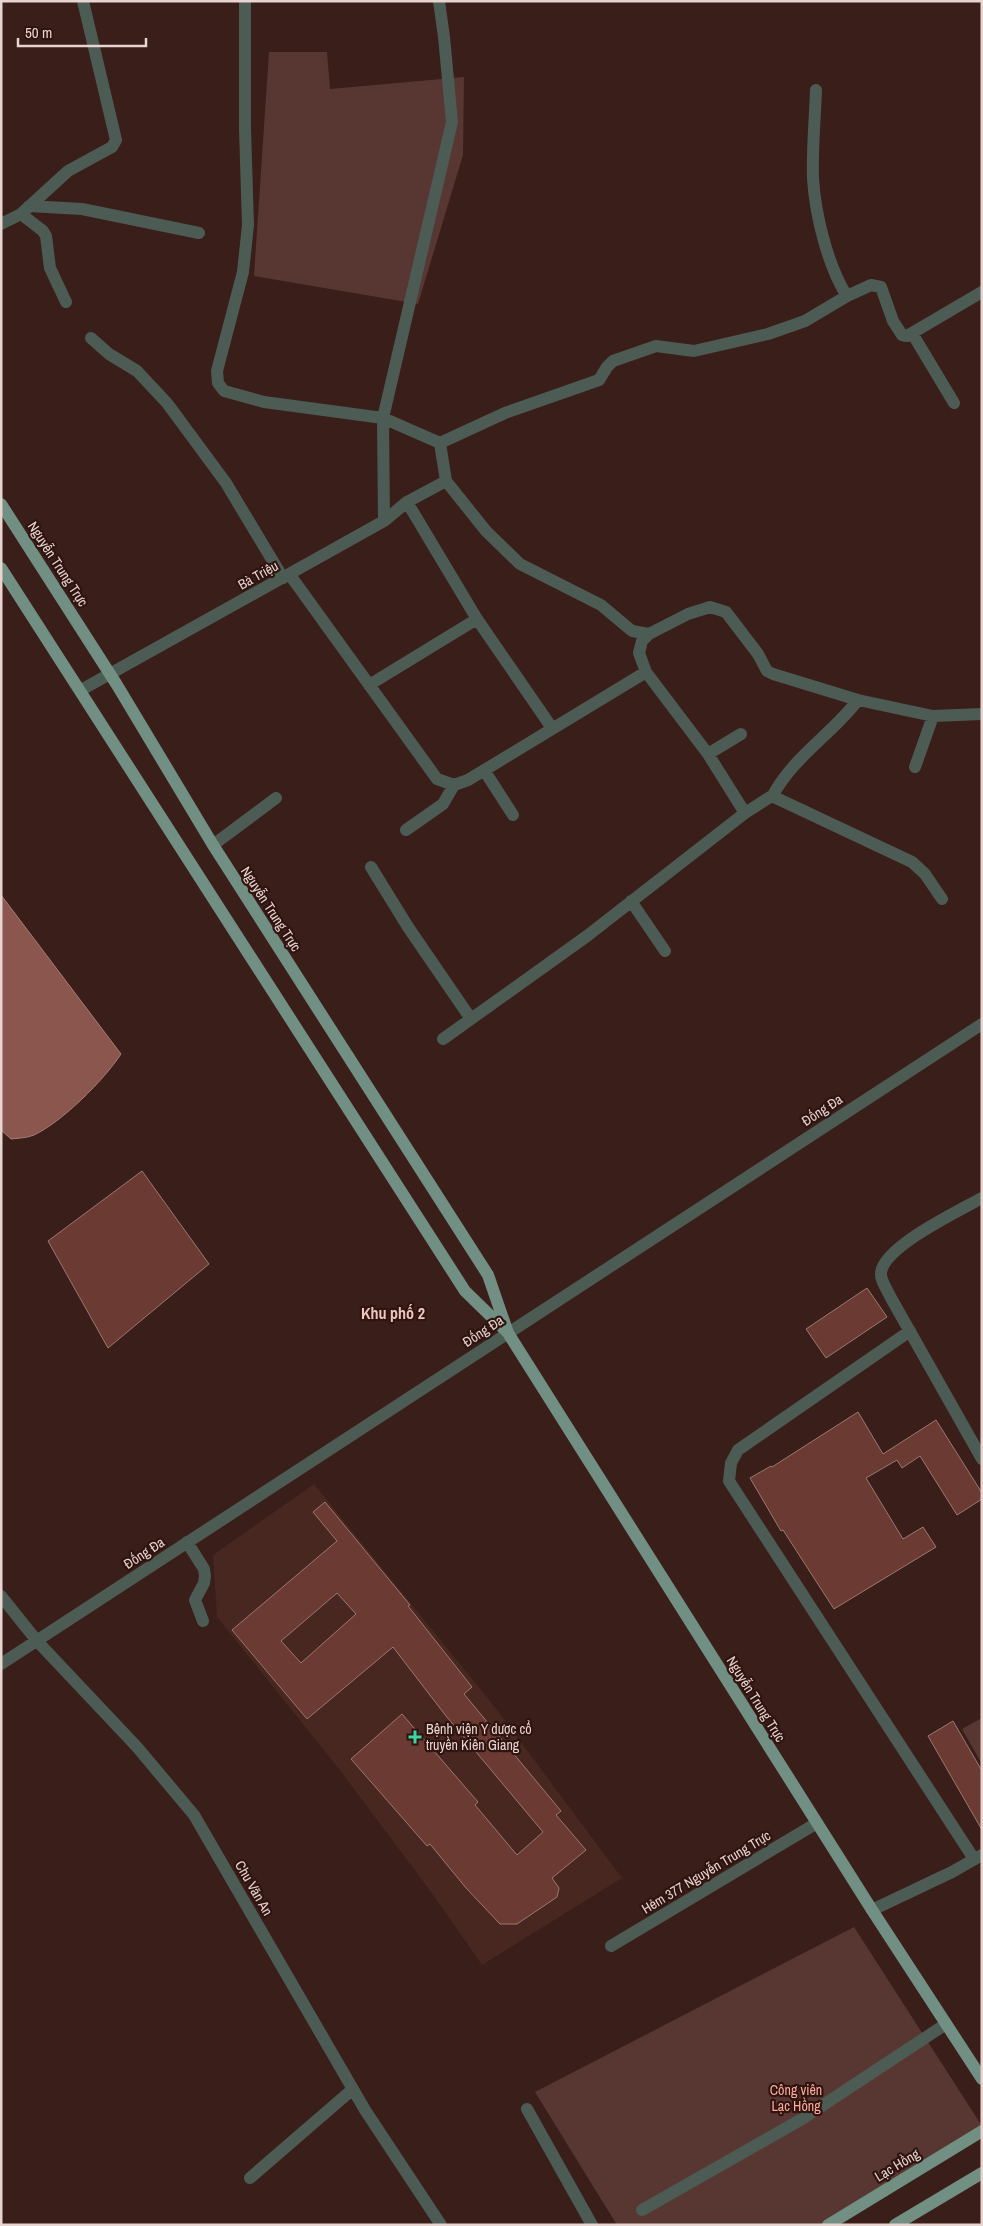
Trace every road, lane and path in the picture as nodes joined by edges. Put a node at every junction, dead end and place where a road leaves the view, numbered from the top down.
1 (83, 1) edge
2 (245, 1) edge
3 (439, 1) edge
4 (816, 90) dead end
5 (25, 210) junction
6 (1, 224) edge
7 (199, 233) dead end
8 (982, 292) edge
9 (848, 296) junction
10 (66, 302) dead end
11 (912, 333) junction
12 (91, 338) dead end
13 (954, 403) dead end
14 (383, 418) junction
15 (440, 443) junction
16 (446, 481) junction
17 (406, 502) junction
18 (1, 504) edge
19 (384, 521) junction
20 (1, 568) edge
21 (286, 577) junction
22 (478, 620) junction
23 (649, 634) junction
24 (646, 672) junction
25 (110, 673) junction
26 (369, 685) junction
27 (81, 690) junction
28 (858, 700) junction
29 (981, 710) edge
30 (933, 716) junction
31 (552, 728) junction
32 (741, 734) dead end
33 (708, 754) junction
34 (915, 767) dead end
35 (484, 770) junction
36 (454, 785) junction
37 (772, 797) junction
38 (276, 798) dead end
39 (745, 813) junction
40 (514, 815) dead end
41 (406, 830) dead end
42 (213, 845) junction
43 (371, 867) dead end
44 (942, 899) dead end
45 (632, 901) junction
46 (665, 951) dead end
47 (471, 1019) junction
48 (982, 1024) edge
49 (443, 1039) dead end
50 (982, 1198) edge
51 (910, 1331) junction
52 (508, 1333) junction
53 (982, 1459) edge
54 (187, 1542) junction
55 (1, 1596) edge
56 (203, 1621) dead end
57 (37, 1641) junction
58 (1, 1664) edge
59 (817, 1823) junction
60 (978, 1857) edge
61 (872, 1910) junction
62 (611, 1946) dead end
63 (946, 2024) junction
64 (982, 2079) edge
65 (353, 2089) junction
66 (526, 2109) dead end
67 (982, 2131) edge
68 (982, 2173) edge
69 (250, 2178) dead end
70 (642, 2210) dead end
71 (441, 2225) edge
72 (592, 2225) edge
73 (828, 2225) edge
74 (895, 2225) edge

1 - 5 street
2 - 14 street
3 - 14 street
4 - 9 street
5 - 6 street
5 - 7 street
5 - 10 street
8 - 11 street
9 - 11 street
9 - 15 street
11 - 13 street
12 - 21 street
14 - 15 street
14 - 19 street
15 - 16 street
16 - 17 street, Bà Triệu
16 - 23 street
17 - 19 street, Bà Triệu
17 - 22 street
18 - 25 main road, Nguyễn Trung Trực
19 - 21 street, Bà Triệu
20 - 27 main road, Nguyễn Trung Trực
21 - 25 street, Bà Triệu
21 - 26 street
22 - 26 street
22 - 31 street
23 - 24 street
23 - 28 street
24 - 31 street
24 - 33 street
25 - 27 street, Bà Triệu
25 - 42 main road, Nguyễn Trung Trực
26 - 36 street
27 - 52 main road, Nguyễn Trung Trực
28 - 30 street
28 - 37 street
29 - 30 street
30 - 34 street
31 - 35 street
32 - 33 street
33 - 39 street
35 - 36 street
35 - 40 street
36 - 41 street
37 - 39 street
37 - 44 street
38 - 42 street
39 - 45 street
42 - 52 main road, Nguyễn Trung Trực
43 - 47 street
45 - 46 street
45 - 47 street
47 - 49 street
48 - 52 street, Đống Đa
50 - 51 street
51 - 53 street
51 - 60 street
52 - 54 street, Đống Đa
52 - 59 main road, Nguyễn Trung Trực
54 - 56 street
54 - 57 street, Đống Đa
55 - 57 street, Chu Văn An
57 - 58 street, Đống Đa
57 - 65 street, Chu Văn An
59 - 61 main road, Nguyễn Trung Trực
59 - 62 street, Hẻm 377 Nguyễn Trung Trực
60 - 61 street
61 - 63 main road, Nguyễn Trung Trực
63 - 64 main road, Nguyễn Trung Trực
63 - 70 street
65 - 69 street
65 - 71 street, Chu Văn An
66 - 72 street
67 - 73 main road, Lạc Hồng
68 - 74 main road

